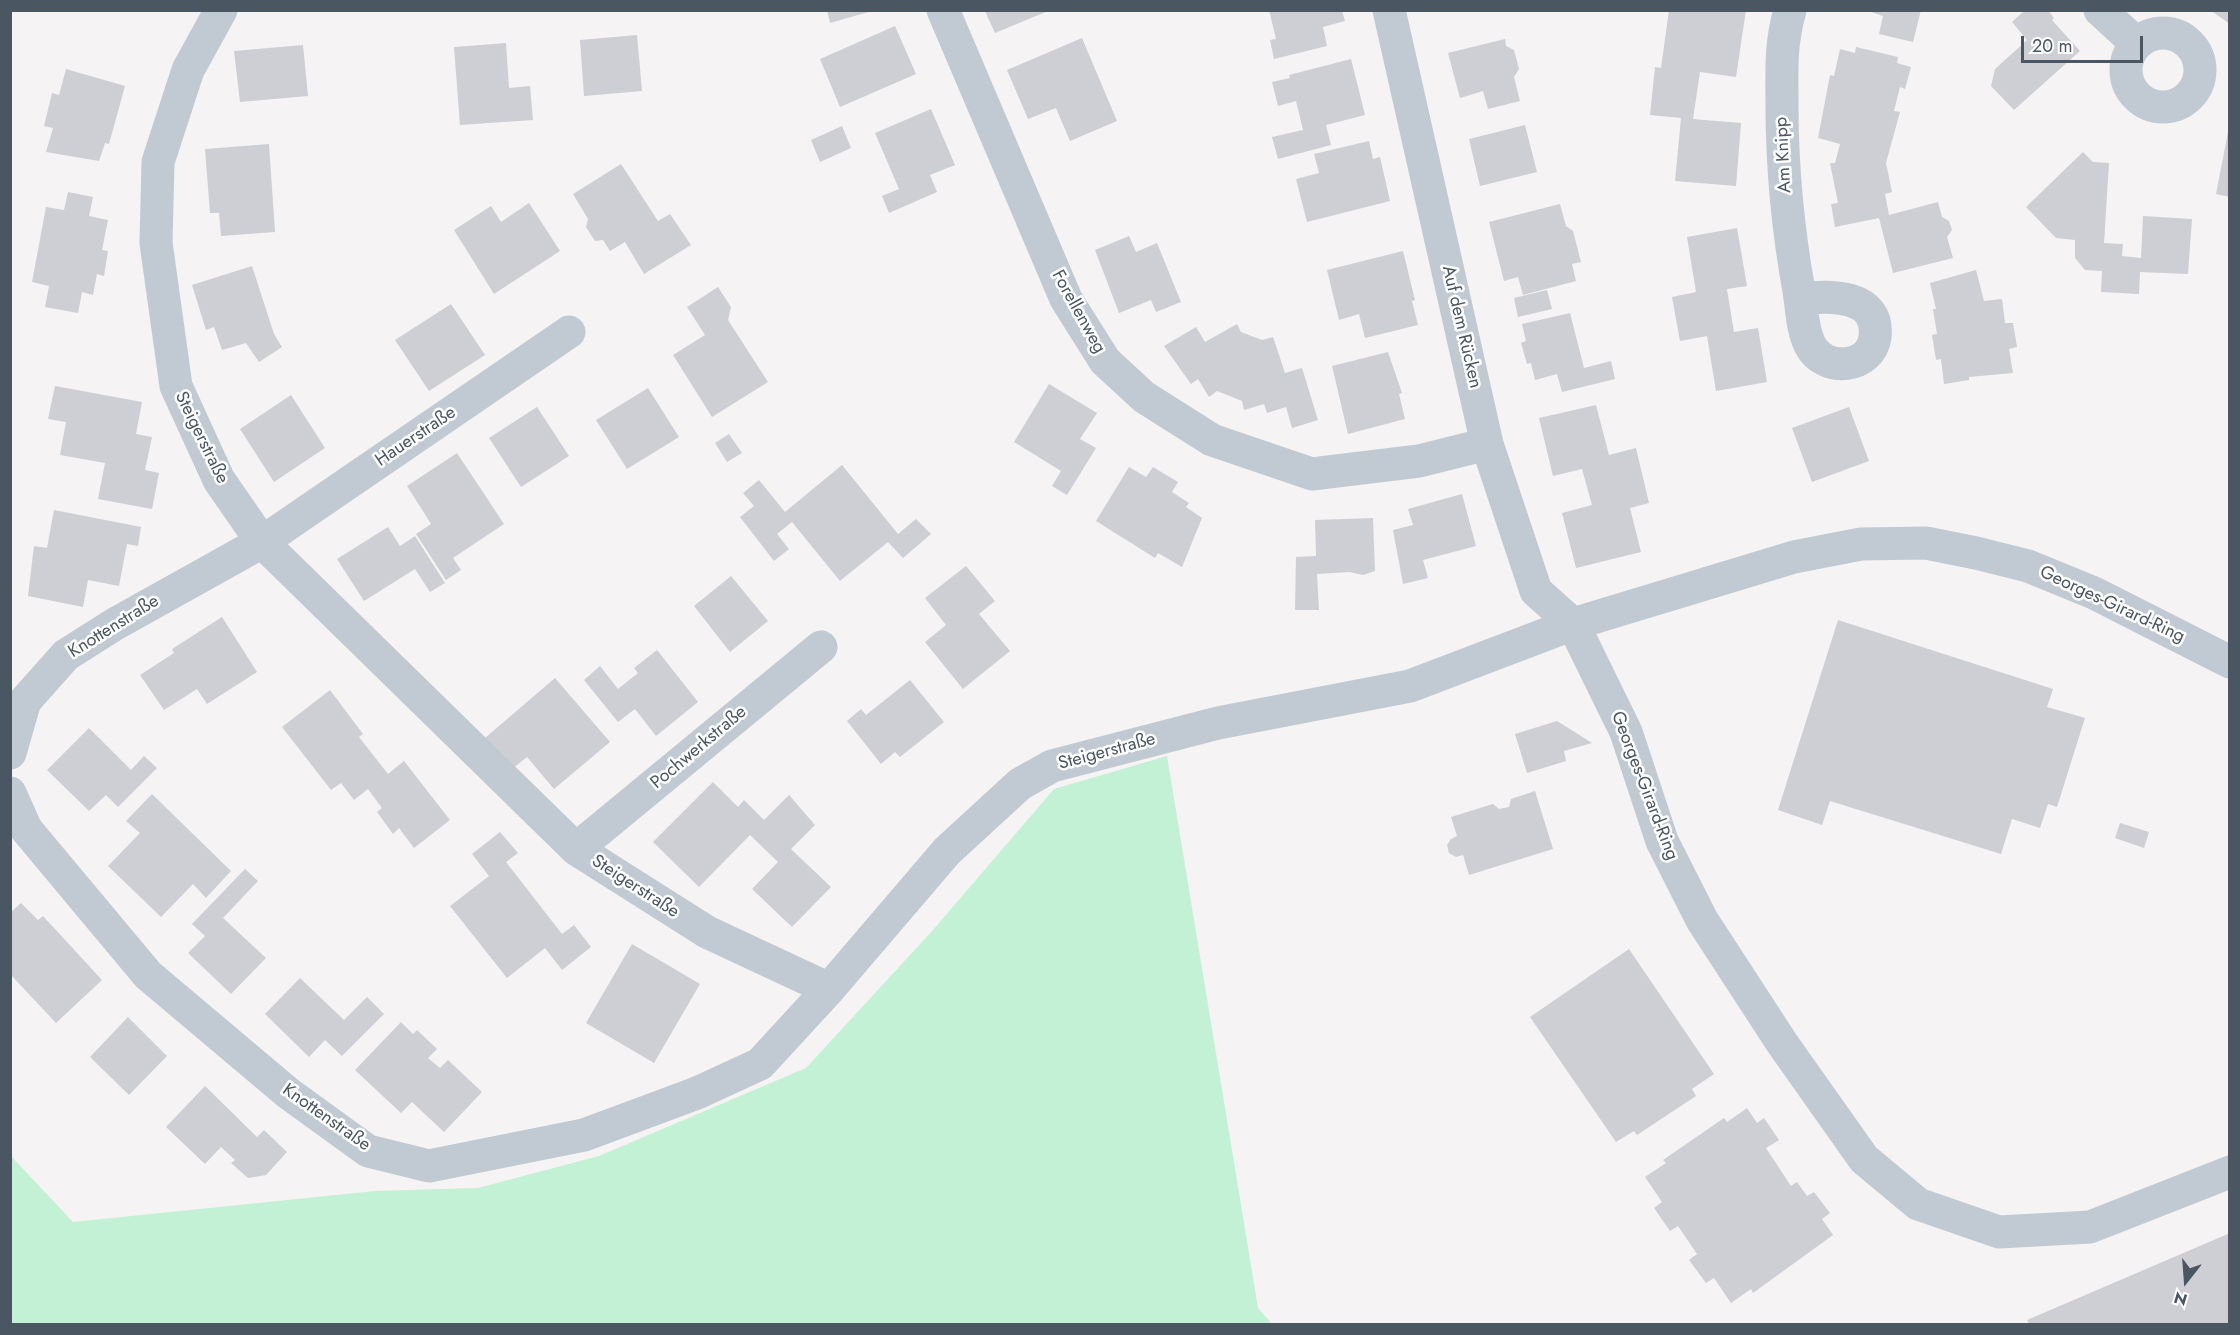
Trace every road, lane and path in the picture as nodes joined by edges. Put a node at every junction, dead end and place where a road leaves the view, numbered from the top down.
1 (221, 10) edge
2 (943, 10) edge
3 (1389, 10) edge
4 (1790, 10) edge
5 (2100, 10) edge
6 (2136, 44) dead end
7 (1800, 299) dead end
8 (569, 332) dead end
9 (1487, 444) junction
10 (262, 542) junction
11 (1574, 624) junction
12 (821, 647) dead end
13 (2229, 662) edge
14 (10, 753) edge
15 (10, 793) edge
16 (576, 849) junction
17 (829, 989) junction
18 (2229, 1172) edge

1 - 10 street, Steigerstraße
2 - 9 street, Forellenweg
3 - 9 street, Auf dem Rücken
4 - 7 street, Am Knipp
5 - 6 street
8 - 10 street, Hauerstraße
9 - 11 street, Auf dem Rücken
10 - 14 street, Knottenstraße
10 - 16 street, Steigerstraße
11 - 13 street, Georges-Girard-Ring
11 - 17 street, Steigerstraße
11 - 18 street, Georges-Girard-Ring
12 - 16 street, Pochwerkstraße
15 - 17 street, Knottenstraße
16 - 17 street, Steigerstraße

